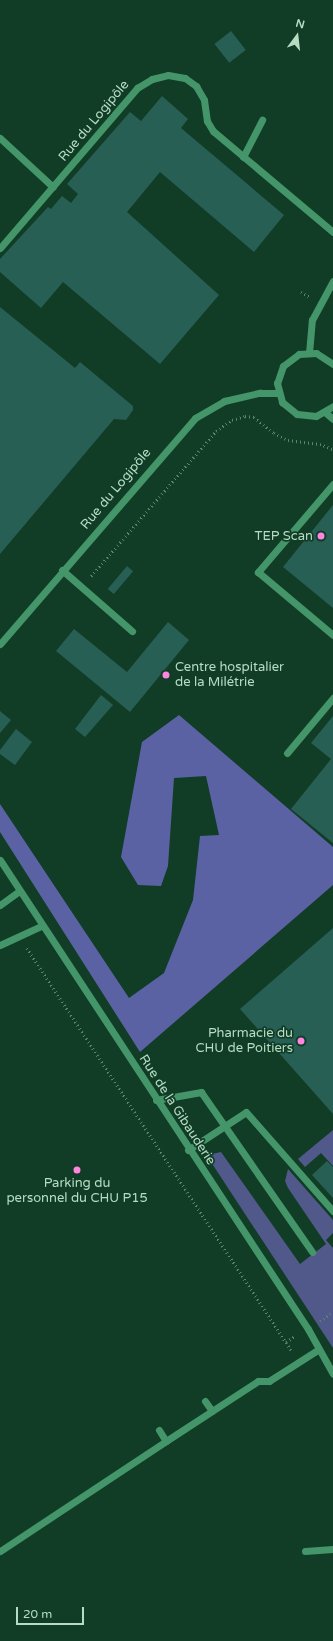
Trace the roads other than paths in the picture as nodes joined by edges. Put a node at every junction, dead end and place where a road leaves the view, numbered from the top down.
1 (262, 120) dead end
2 (0, 138) edge
3 (243, 157) junction
4 (53, 187) junction
5 (333, 232) edge
6 (0, 248) edge
7 (333, 281) edge
8 (309, 353) junction
9 (333, 364) edge
10 (278, 393) junction
11 (333, 406) edge
12 (326, 413) junction
13 (333, 419) edge
14 (333, 484) edge
15 (62, 570) junction
16 (132, 631) dead end
17 (333, 635) edge
18 (0, 644) edge
19 (333, 698) edge
20 (287, 753) dead end
21 (0, 860) edge
22 (19, 891) junction
23 (0, 905) edge
24 (42, 926) junction
25 (0, 945) edge
26 (156, 1100) junction
27 (225, 1126) junction
28 (188, 1150) junction
29 (333, 1211) edge
30 (312, 1252) dead end
31 (319, 1349) junction
32 (333, 1374) edge
33 (205, 1401) dead end
34 (212, 1411) junction
35 (159, 1430) dead end
36 (166, 1442) junction
37 (333, 1549) edge
38 (0, 1551) edge
39 (305, 1551) dead end

1 - 3 street
2 - 4 street
3 - 4 street, Rue du Logipôle
3 - 5 street, Rue du Logipôle
4 - 6 street, Rue du Logipôle
7 - 8 street
8 - 9 street
8 - 10 street
10 - 12 street
10 - 15 street, Rue du Logipôle
11 - 12 street
12 - 13 street
14 - 17 street
15 - 16 street
15 - 18 street, Rue du Logipôle
19 - 20 street
21 - 22 street, Rue de la Gibauderie
22 - 23 street
22 - 24 street, Rue de la Gibauderie
24 - 25 street
24 - 26 street, Rue de la Gibauderie
26 - 27 street
26 - 28 street, Rue de la Gibauderie
27 - 28 street
27 - 29 street
27 - 30 street
28 - 31 street, Rue de la Gibauderie
31 - 32 street, Rue de la Gibauderie
31 - 34 street
33 - 34 street
34 - 36 street
35 - 36 street
36 - 38 street
37 - 39 street

